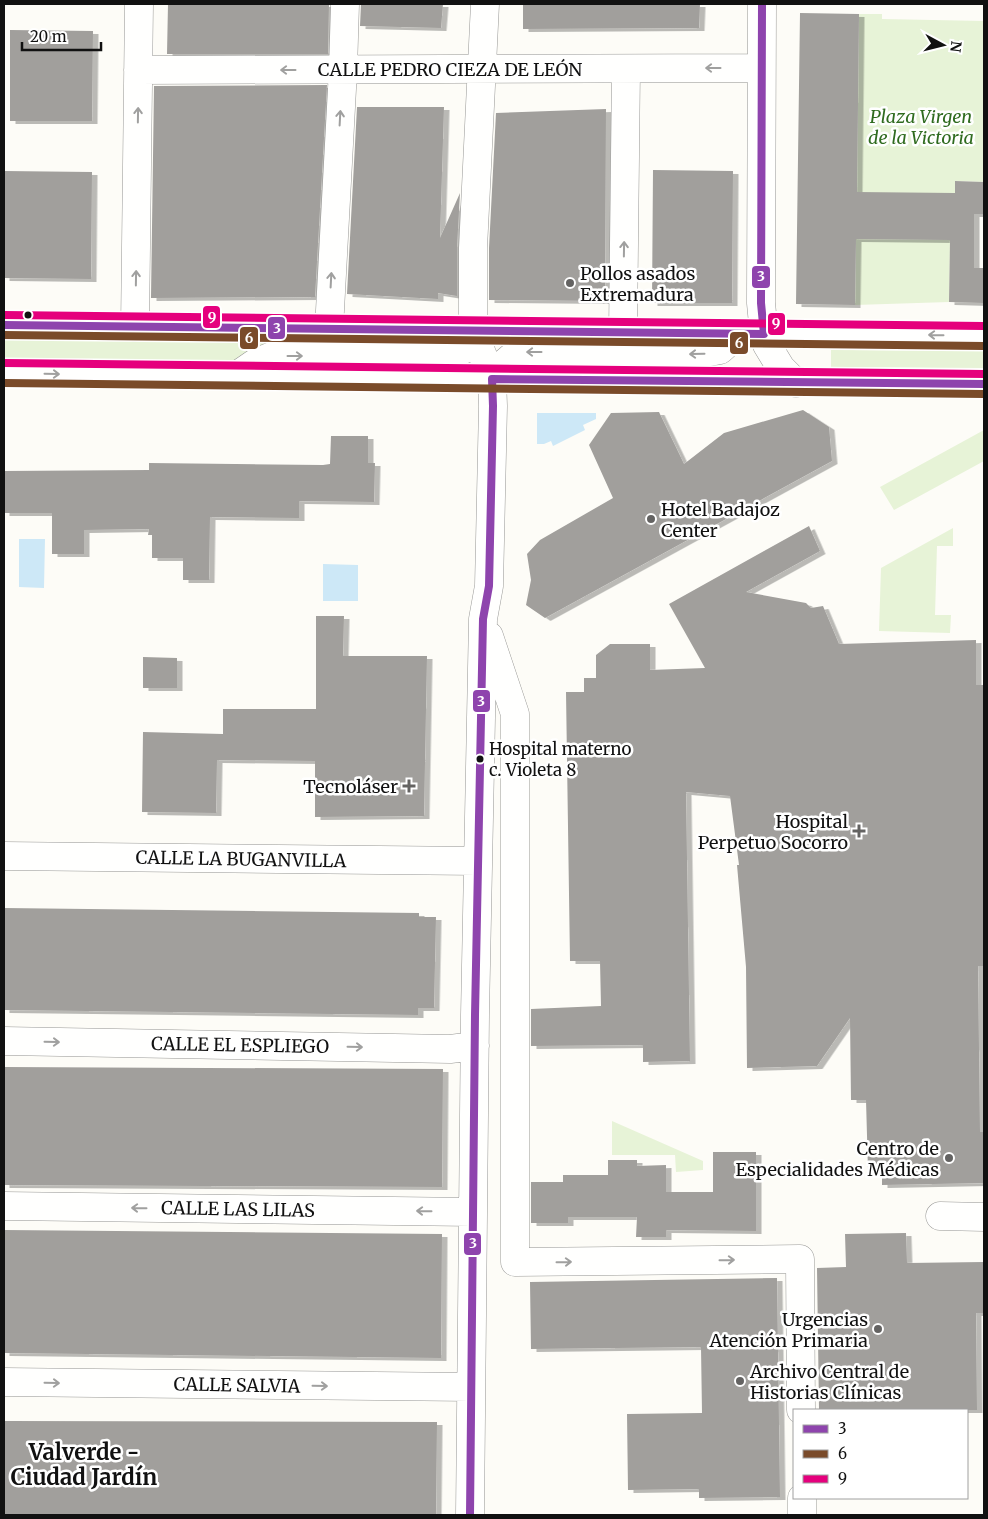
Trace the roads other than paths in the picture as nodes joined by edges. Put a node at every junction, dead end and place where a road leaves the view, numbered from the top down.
1 (139, 4) edge
2 (345, 4) edge
3 (484, 4) edge
4 (762, 4) edge
5 (761, 68) junction
6 (482, 69) junction
7 (626, 69) junction
8 (138, 70) junction
9 (343, 70) junction
10 (4, 325) edge
11 (135, 327) junction
12 (329, 329) junction
13 (473, 331) junction
14 (623, 332) junction
15 (751, 333) junction
16 (984, 336) edge
17 (4, 373) edge
18 (234, 376) junction
19 (492, 380) junction
20 (796, 383) junction
21 (984, 384) edge
22 (483, 619) junction
23 (4, 856) edge
24 (478, 861) junction
25 (4, 1041) edge
26 (475, 1046) junction
27 (4, 1206) edge
28 (473, 1212) junction
29 (940, 1216) dead end
30 (984, 1217) edge
31 (472, 1248) junction
32 (515, 1255) junction
33 (4, 1382) edge
34 (471, 1387) junction
35 (801, 1409) edge
36 (470, 1515) edge

1 - 8 street
2 - 9 street
3 - 6 street
4 - 5 street
5 -> 7 street, CALLE PEDRO CIEZA DE LEÓN
5 - 15 street
6 - 7 street, CALLE PEDRO CIEZA DE LEÓN
6 - 9 street, CALLE PEDRO CIEZA DE LEÓN
6 - 13 street
14 -> 7 street
9 -> 8 street, CALLE PEDRO CIEZA DE LEÓN
11 -> 8 street
12 -> 9 street
10 - 11 street
11 - 12 street
12 - 13 street
13 - 14 street
18 -> 13 street
13 - 19 street
14 - 15 street
16 -> 15 street
15 -> 19 street
15 - 20 street
17 -> 18 street
18 - 19 street
19 - 20 street
19 - 22 street
20 - 21 street
22 - 24 street
22 - 32 street
23 - 24 street, CALLE LA BUGANVILLA
24 - 26 street
25 -> 26 street, CALLE EL ESPLIEGO
26 - 28 street
28 -> 27 street, CALLE LAS LILAS
28 - 31 street
29 - 30 street
31 - 32 street
31 - 34 street
32 -> 35 street
33 -> 34 street, CALLE SALVIA
34 - 36 street

